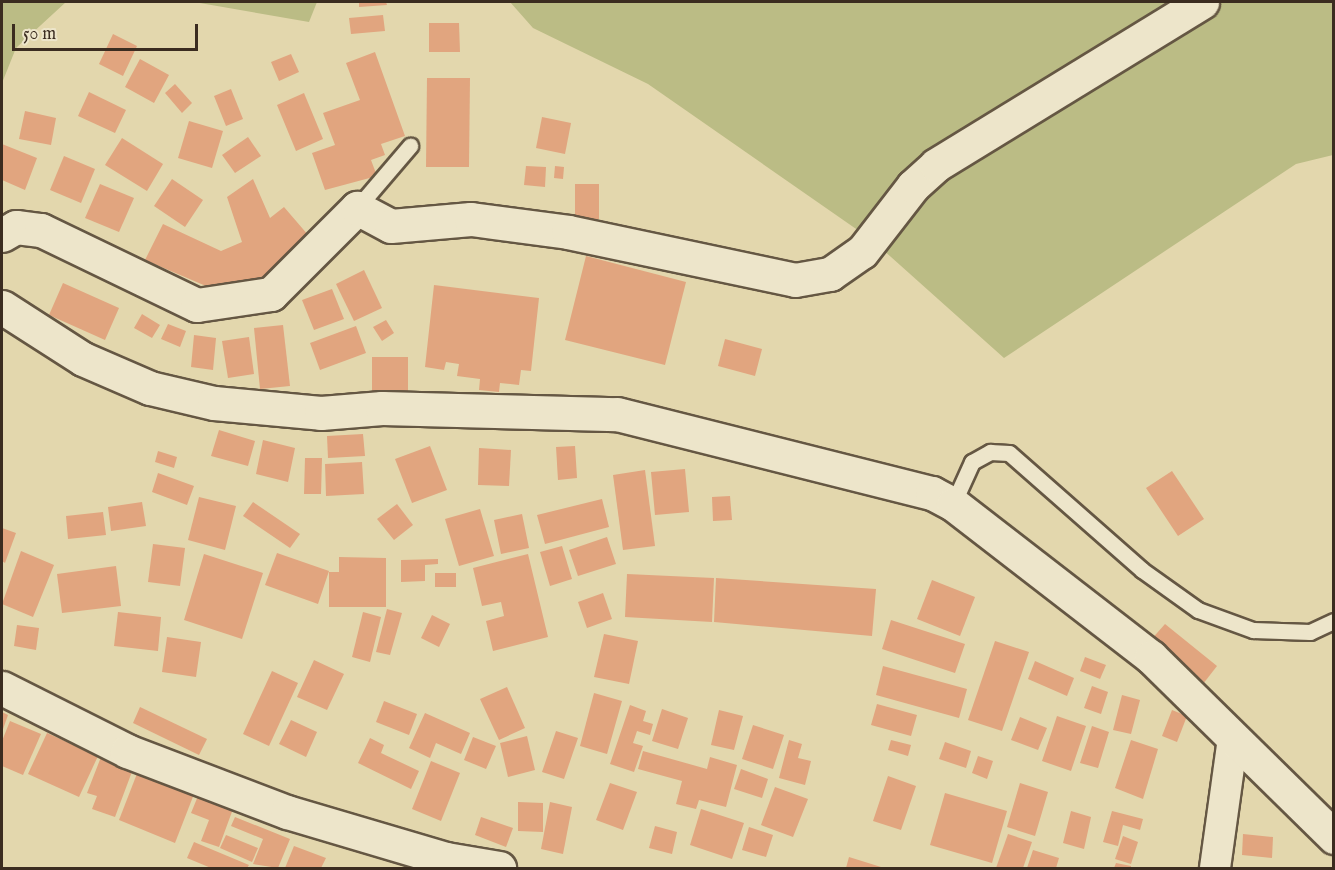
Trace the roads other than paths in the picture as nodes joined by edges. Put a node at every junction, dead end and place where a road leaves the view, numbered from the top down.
1 (1202, 2) edge
2 (410, 146) dead end
3 (357, 208) junction
4 (2, 235) edge
5 (2, 307) edge
6 (953, 504) junction
7 (1334, 621) edge
8 (2, 688) edge
9 (1233, 738) junction
10 (1334, 837) edge
11 (499, 868) edge
12 (1215, 868) edge

1 - 3 main road
2 - 3 lane
3 - 4 main road
5 - 6 main road
6 - 7 lane
6 - 9 main road
8 - 11 main road
9 - 10 main road
9 - 12 street

